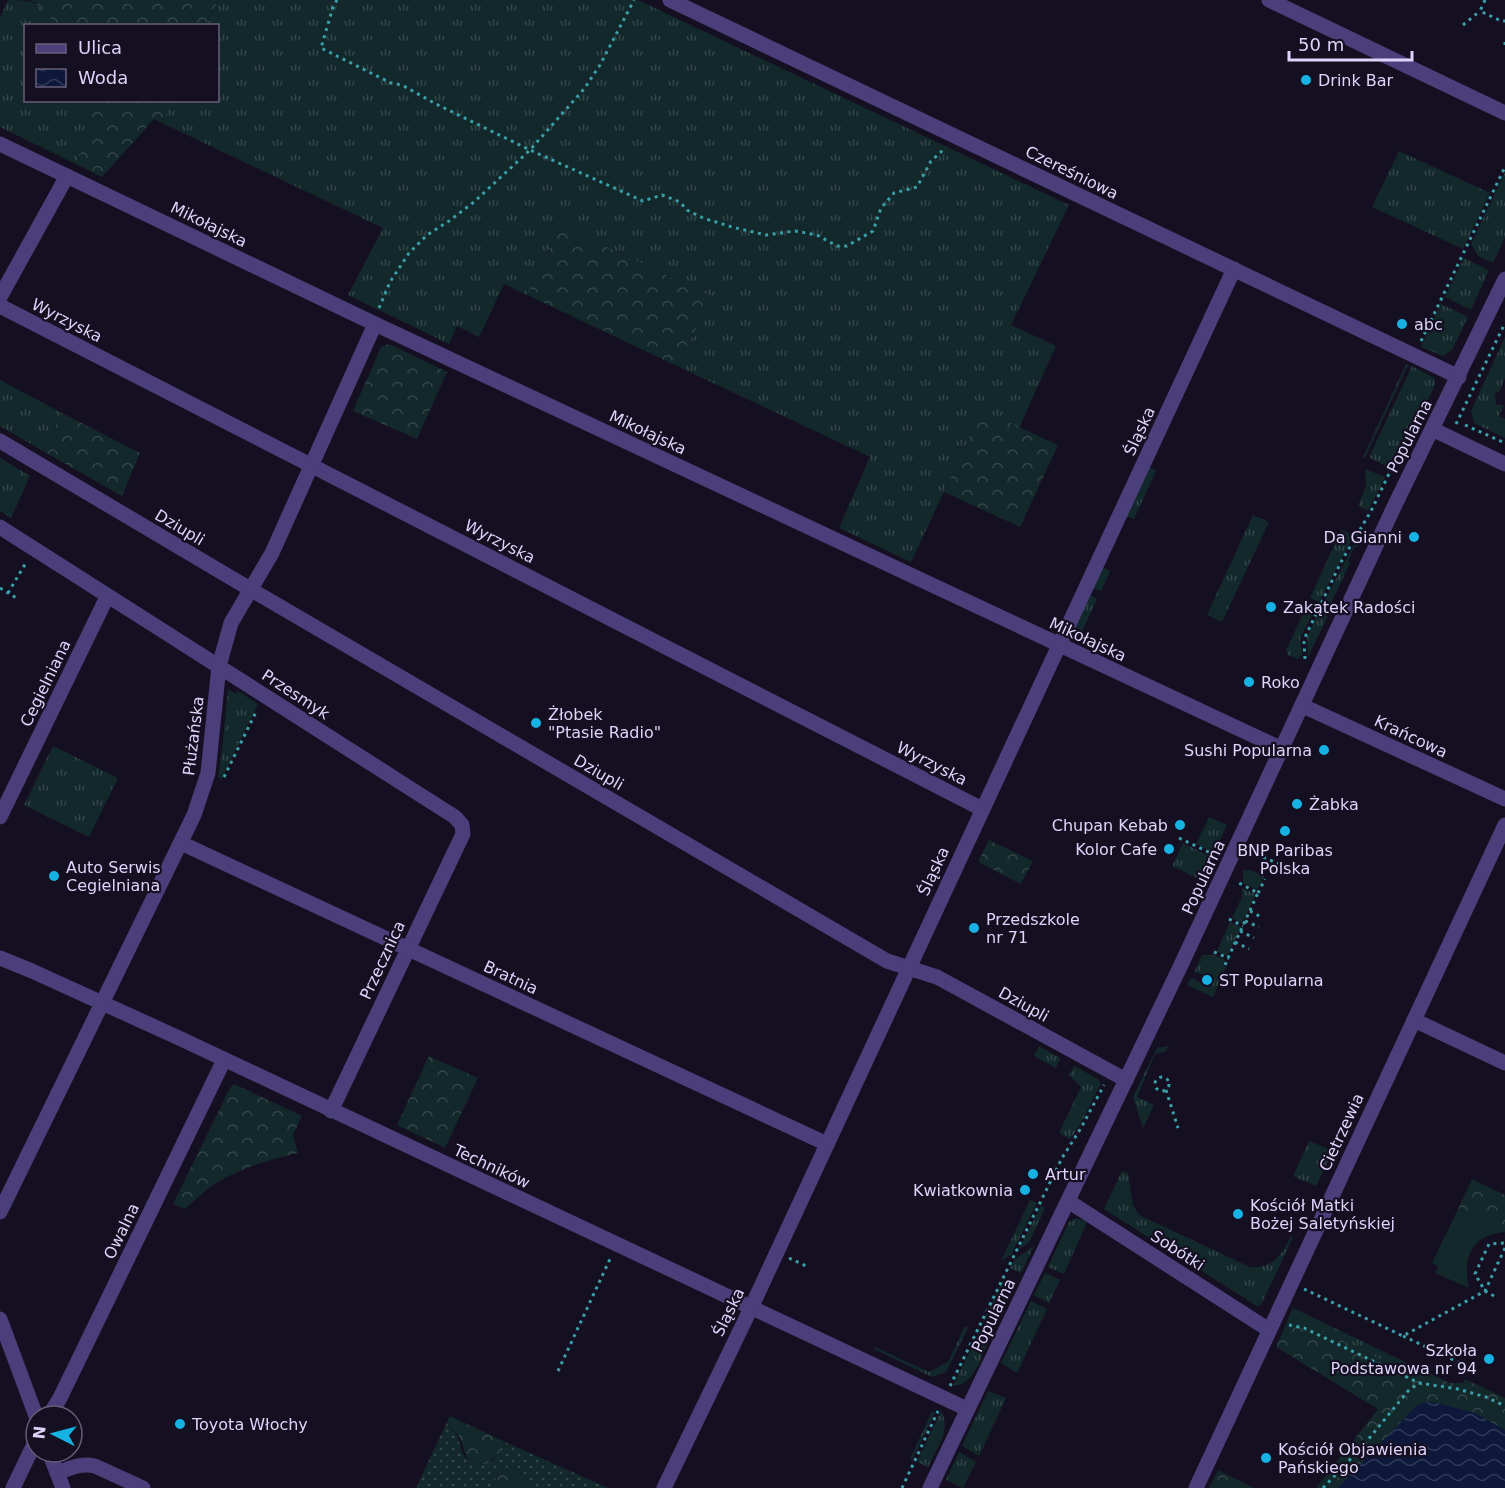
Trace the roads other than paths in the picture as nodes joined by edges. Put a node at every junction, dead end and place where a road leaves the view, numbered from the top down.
1 (670, 0) edge
2 (1269, 0) edge
3 (1505, 113) edge
4 (0, 144) edge
5 (67, 176) junction
6 (1234, 269) junction
7 (1505, 279) edge
8 (0, 297) edge
9 (0, 306) edge
10 (375, 324) junction
11 (1459, 377) junction
12 (1432, 429) junction
13 (0, 441) edge
14 (1505, 464) edge
15 (313, 466) junction
16 (0, 527) edge
17 (250, 589) junction
18 (107, 597) junction
19 (1059, 645) junction
20 (219, 666) junction
21 (1303, 706) junction
22 (1282, 749) junction
23 (1505, 799) edge
24 (982, 809) junction
25 (0, 818) edge
26 (462, 825) joint
27 (1505, 825) edge
28 (181, 843) junction
29 (407, 948) junction
30 (0, 958) edge
31 (908, 968) junction
32 (102, 1003) junction
33 (1414, 1020) junction
34 (224, 1060) junction
35 (1505, 1063) edge
36 (1126, 1080) junction
37 (331, 1111) junction
38 (827, 1144) junction
39 (1068, 1201) junction
40 (0, 1212) edge
41 (751, 1308) junction
42 (0, 1319) edge
43 (1269, 1330) junction
44 (32, 1404) edge
45 (55, 1404) edge
46 (967, 1409) junction
47 (24, 1464) edge
48 (54, 1464) edge
49 (60, 1481) edge
50 (13, 1488) edge
51 (143, 1488) edge
52 (664, 1488) edge
53 (930, 1488) edge
54 (1196, 1488) edge

1 - 6 street, Czereśniowa
2 - 3 street
4 - 5 street, Mikołajska
5 - 8 street
5 - 10 street, Mikołajska
6 - 11 street, Czereśniowa
6 - 19 street, Śląska
7 - 11 street, Popularna
9 - 15 street, Wyrzyska
10 - 15 street, Płużańska
10 - 19 street, Mikołajska
11 - 12 street, Popularna
12 - 14 street
12 - 21 street, Popularna
13 - 17 street, Dziupli
15 - 17 street, Płużańska
15 - 24 street, Wyrzyska
16 - 18 street, Przesmyk
17 - 20 street, Płużańska
17 - 31 street, Dziupli
18 - 20 street, Przesmyk
18 - 25 street, Cegielniana
19 - 22 street, Mikołajska
19 - 24 street, Śląska
20 - 26 street, Przesmyk
20 - 28 street, Płużańska
21 - 22 street, Popularna
21 - 23 street, Krańcowa
22 - 36 street, Popularna
24 - 31 street, Śląska
26 - 29 street, Przecznica
27 - 33 street, Cietrzewia
28 - 29 street, Bratnia
28 - 32 street, Płużańska
29 - 37 street, Przecznica
29 - 38 street, Bratnia
30 - 32 street, Techników
31 - 36 street, Dziupli
31 - 38 street, Śląska
32 - 34 street, Techników
32 - 40 street, Płużańska
33 - 35 street
33 - 43 street, Cietrzewia
34 - 37 street, Techników
34 - 45 street, Owalna
36 - 39 street, Popularna
37 - 41 street, Techników
38 - 41 street, Śląska
39 - 43 street, Sobótki
39 - 46 street, Popularna
41 - 46 street, Techników
41 - 52 street, Śląska
42 - 44 street
43 - 54 street, Cietrzewia
46 - 53 street, Popularna
47 - 50 street
48 - 49 street
49 - 51 street

